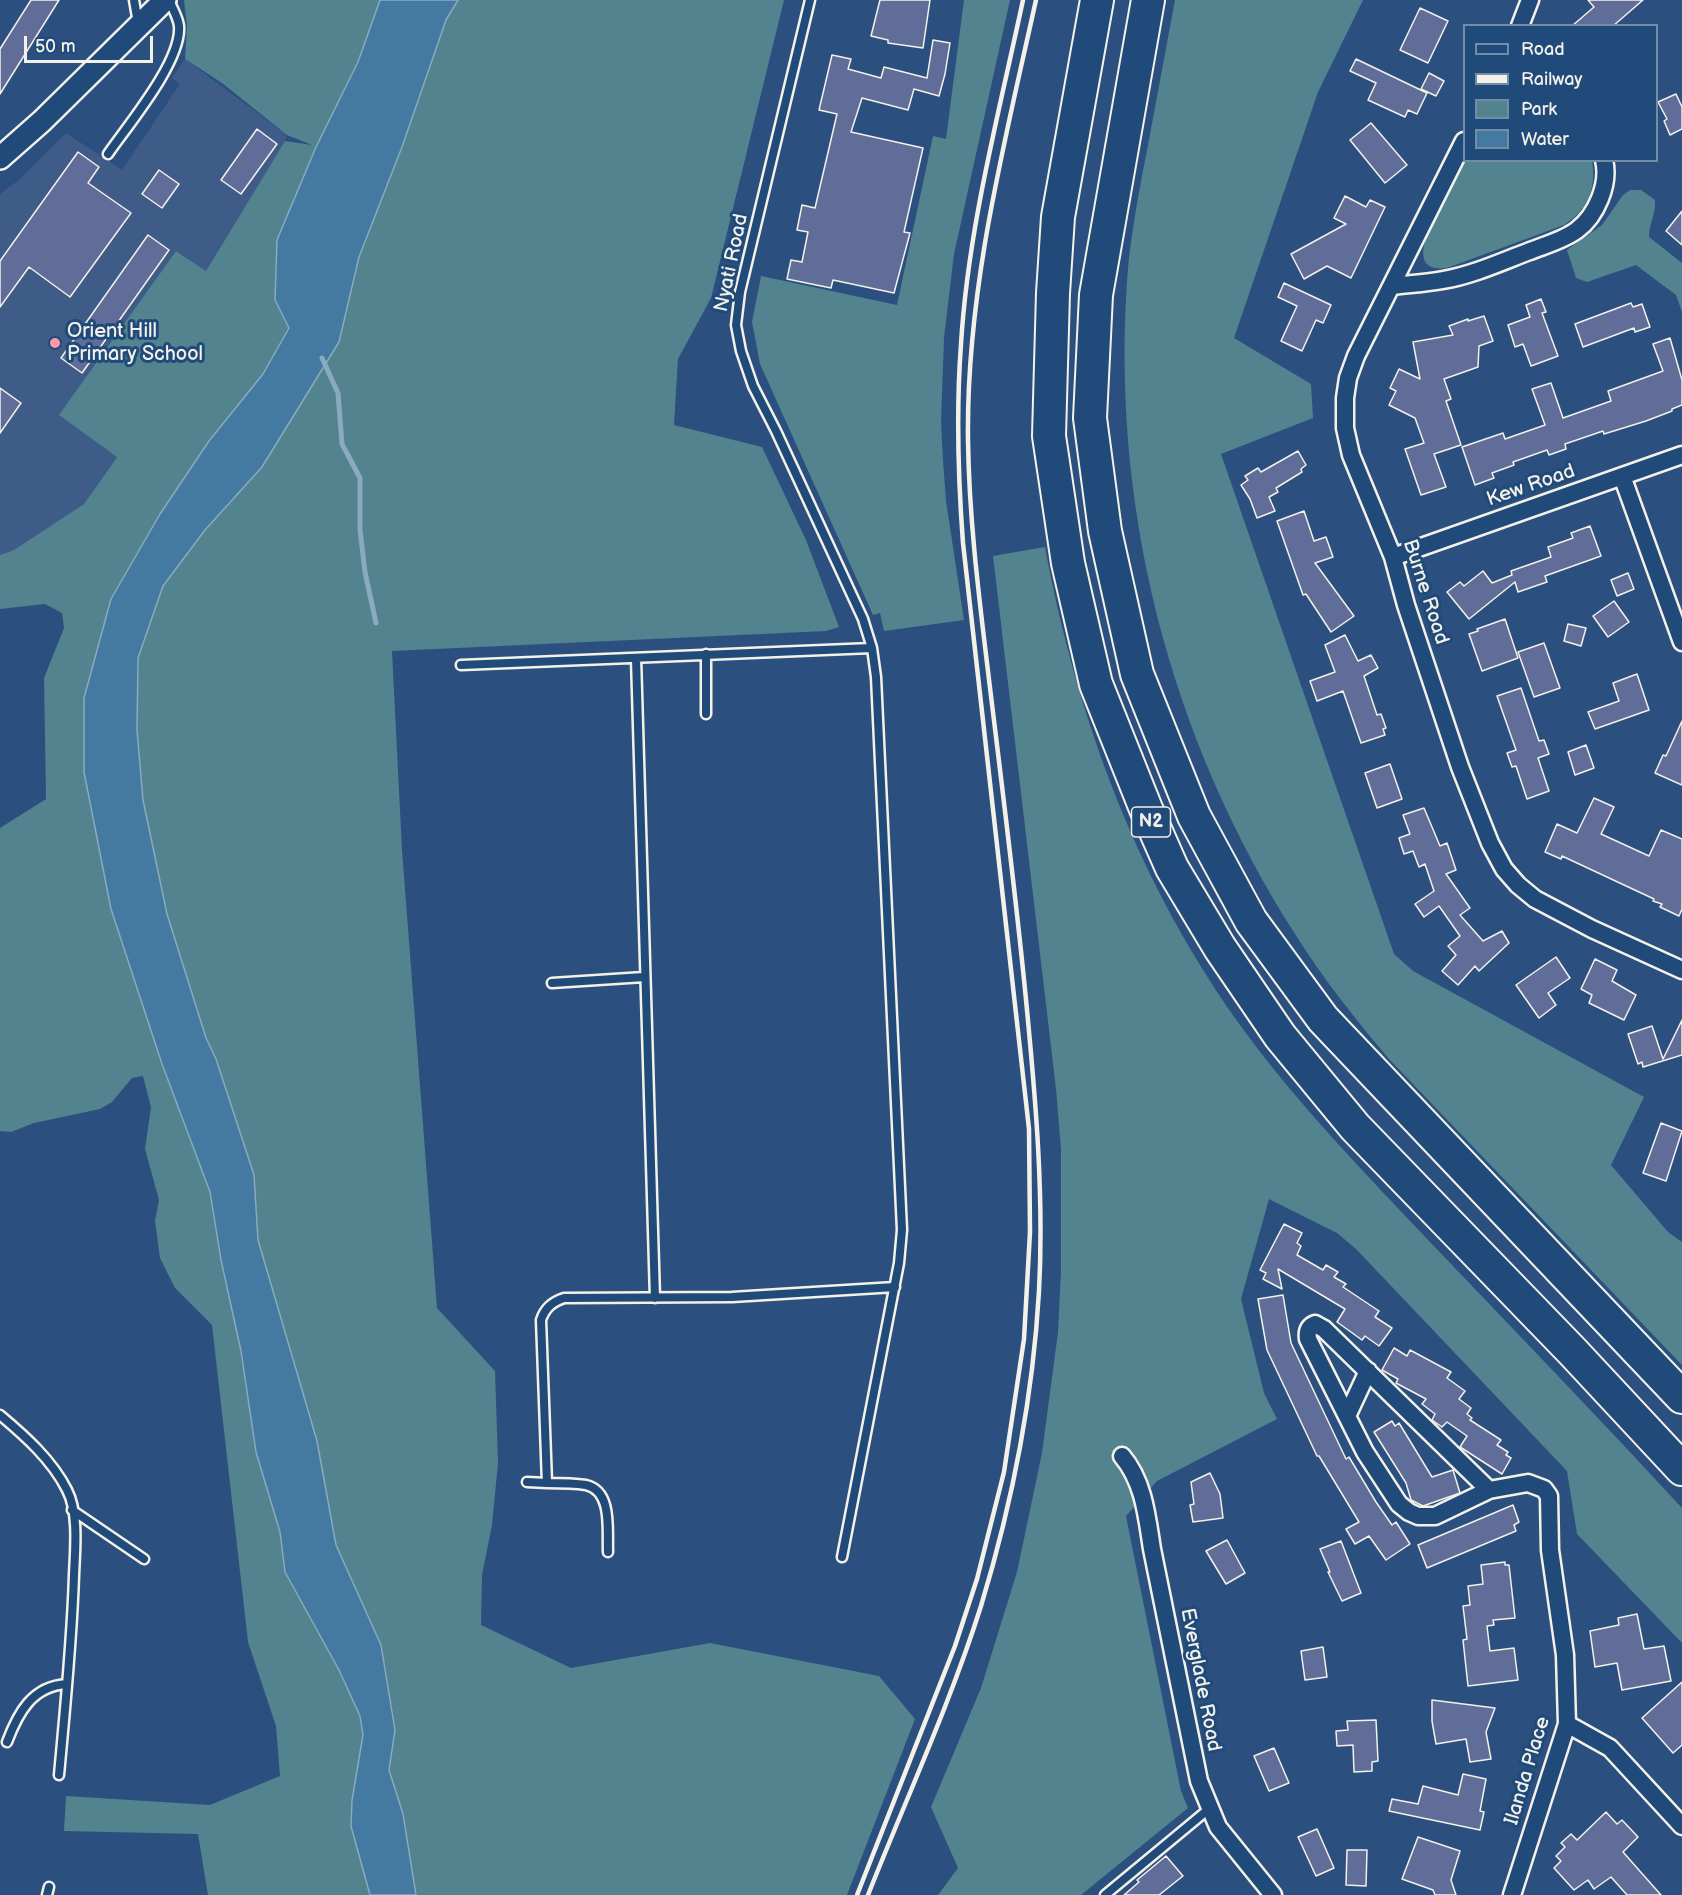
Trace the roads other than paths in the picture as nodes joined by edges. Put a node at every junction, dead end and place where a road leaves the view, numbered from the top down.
1 (134, 0) edge
2 (167, 0) edge
3 (810, 0) edge
4 (1097, 0) edge
5 (1148, 0) edge
6 (1530, 0) edge
7 (1521, 24) edge
8 (139, 26) junction
9 (1463, 143) edge
10 (108, 154) dead end
11 (0, 158) edge
12 (1604, 162) edge
13 (1393, 286) junction
14 (1682, 455) edge
15 (1622, 476) junction
16 (1393, 557) junction
17 (1682, 642) edge
18 (872, 648) junction
19 (706, 654) junction
20 (636, 658) junction
21 (461, 665) dead end
22 (706, 714) dead end
23 (1682, 970) edge
24 (644, 977) junction
25 (552, 983) dead end
26 (895, 1287) junction
27 (655, 1298) junction
28 (1368, 1371) junction
29 (1682, 1397) edge
30 (0, 1415) edge
31 (1347, 1416) junction
32 (1122, 1456) dead end
33 (1682, 1469) edge
34 (527, 1482) dead end
35 (547, 1483) junction
36 (1489, 1490) junction
37 (72, 1510) junction
38 (608, 1552) dead end
39 (842, 1557) dead end
40 (144, 1559) dead end
41 (67, 1684) junction
42 (1567, 1724) junction
43 (7, 1742) dead end
44 (60, 1775) dead end
45 (1210, 1808) junction
46 (1682, 1826) edge
47 (1105, 1895) edge
48 (1273, 1895) edge
49 (1512, 1895) edge

1 - 8 lane
2 - 8 street
2 - 10 lane
3 - 18 lane, Nyati Road
4 - 33 highway, N2
5 - 29 highway, N2
6 - 7 street
8 - 11 street
9 - 13 street, Burne Road
12 - 13 street
13 - 16 street, Burne Road
14 - 15 street, Kew Road
15 - 16 street, Kew Road
15 - 17 street
16 - 23 street, Burne Road
18 - 19 lane
18 - 26 lane, Nyati Road
19 - 20 lane
19 - 22 lane
20 - 21 lane
20 - 24 lane
24 - 25 lane
24 - 27 lane
26 - 27 lane
26 - 39 lane, Nyati Road
27 - 35 lane
28 - 31 street
28 - 31 street
28 - 36 street
30 - 37 lane
31 - 36 street
32 - 45 street, Everglade Road
34 - 35 lane
35 - 38 lane
36 - 42 street, Ilanda Place
37 - 40 lane
37 - 41 lane
41 - 43 lane
41 - 44 lane
42 - 46 street
42 - 49 street, Ilanda Place
45 - 47 lane
45 - 48 street, Everglade Road

